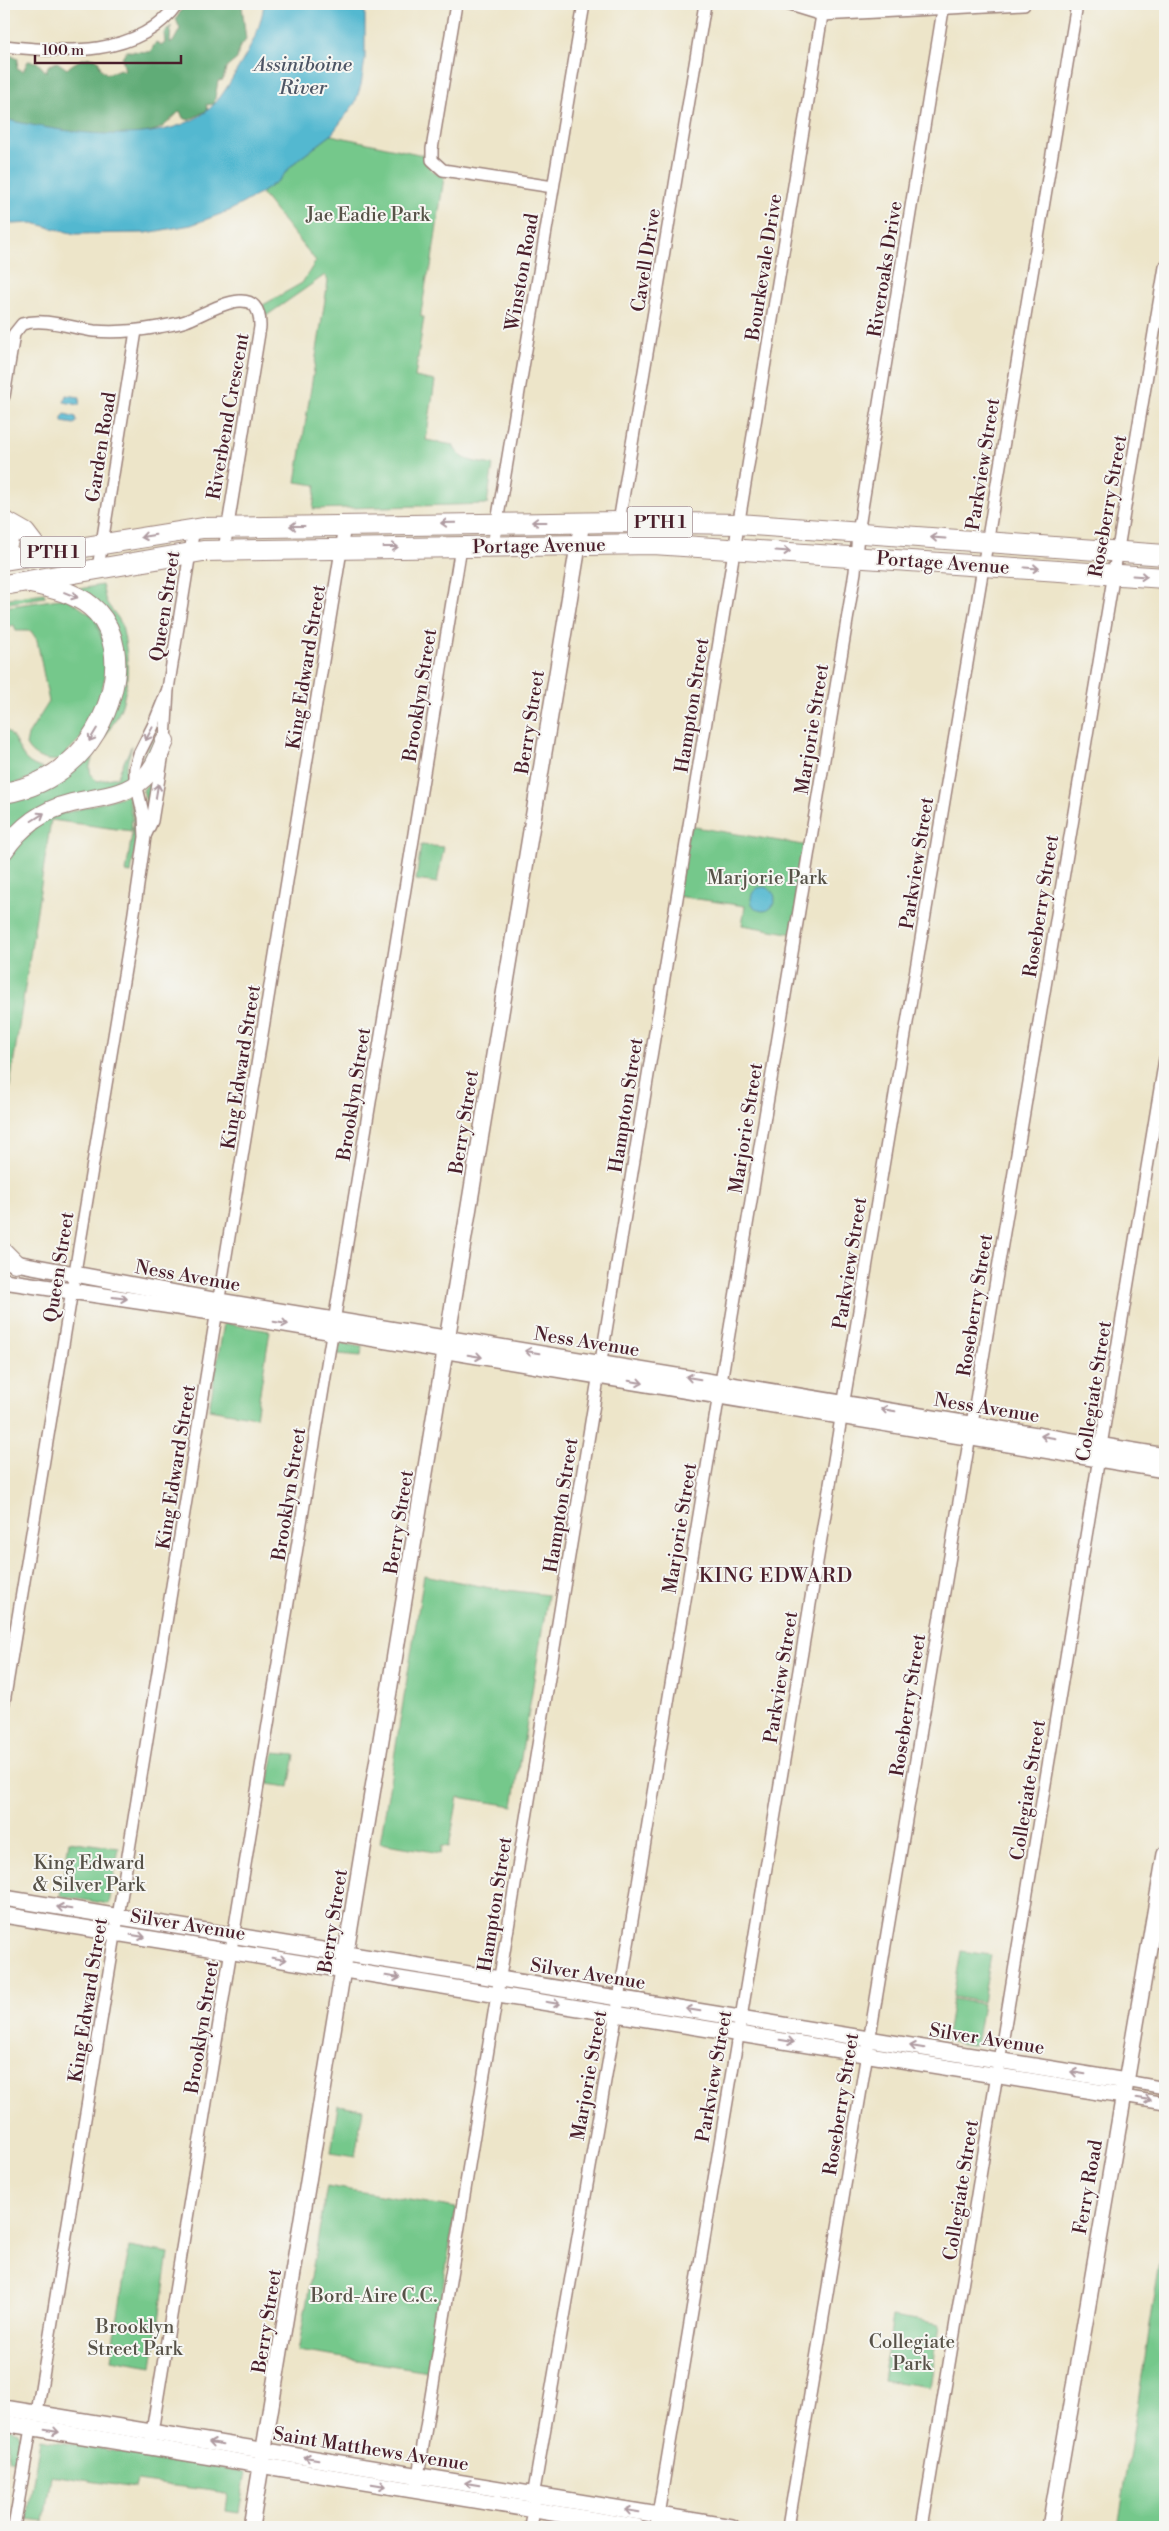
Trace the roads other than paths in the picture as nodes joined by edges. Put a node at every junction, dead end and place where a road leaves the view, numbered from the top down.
1 (177, 4) edge
2 (456, 4) edge
3 (584, 4) edge
4 (705, 4) edge
5 (786, 4) edge
6 (1024, 4) edge
7 (1077, 4) edge
8 (943, 10) junction
9 (822, 16) junction
10 (4, 46) edge
11 (553, 187) junction
12 (1165, 267) edge
13 (136, 332) junction
14 (4, 396) edge
15 (582, 522) junction
16 (619, 522) junction
17 (4, 523) edge
18 (497, 523) junction
19 (738, 524) junction
20 (227, 526) junction
21 (345, 526) junction
22 (194, 528) junction
23 (858, 533) junction
24 (987, 542) junction
25 (102, 543) junction
26 (578, 545) junction
27 (461, 546) junction
28 (493, 546) junction
29 (342, 547) junction
30 (734, 547) junction
31 (224, 550) junction
32 (190, 552) junction
33 (1118, 552) junction
34 (4, 554) edge
35 (41, 554) junction
36 (1165, 555) edge
37 (857, 556) junction
38 (4, 560) edge
39 (983, 565) junction
40 (98, 568) junction
41 (1114, 574) junction
42 (1165, 578) edge
43 (24, 581) junction
44 (4, 585) edge
45 (168, 689) junction
46 (165, 741) junction
47 (136, 784) junction
48 (4, 793) edge
49 (144, 838) junction
50 (4, 851) edge
51 (1165, 1059) edge
52 (8, 1258) edge
53 (75, 1274) junction
54 (4, 1281) edge
55 (72, 1292) junction
56 (219, 1307) junction
57 (333, 1326) junction
58 (447, 1345) junction
59 (600, 1370) junction
60 (719, 1390) junction
61 (842, 1409) junction
62 (970, 1431) junction
63 (1100, 1453) junction
64 (1165, 1456) edge
65 (1165, 1470) edge
66 (4, 1702) edge
67 (1165, 1854) edge
68 (4, 1898) edge
69 (4, 1915) edge
70 (119, 1917) junction
71 (116, 1933) junction
72 (233, 1935) junction
73 (231, 1951) junction
74 (347, 1954) junction
75 (345, 1970) junction
76 (498, 1986) junction
77 (618, 2006) junction
78 (740, 2026) junction
79 (868, 2046) junction
80 (998, 2067) junction
81 (1126, 2081) junction
82 (1165, 2088) edge
83 (1123, 2096) junction
84 (1165, 2103) edge
85 (4, 2408) edge
86 (37, 2413) junction
87 (4, 2423) edge
88 (31, 2428) junction
89 (151, 2440) junction
90 (263, 2458) junction
91 (417, 2483) junction
92 (534, 2494) junction
93 (534, 2510) junction
94 (657, 2521) edge
95 (14, 2527) edge
96 (251, 2527) edge
97 (531, 2527) edge
98 (638, 2527) edge
99 (732, 2527) edge
100 (788, 2527) edge
101 (922, 2527) edge
102 (1050, 2527) edge

1 - 10 street
2 - 11 street
3 - 11 street, Winston Road
4 - 16 street, Cavell Drive
5 - 9 street
6 - 8 street
7 - 24 street, Parkview Street
8 - 9 street
8 - 23 street, Riveroaks Drive
9 - 19 street, Bourkevale Drive
11 - 18 street, Winston Road
12 - 33 street, Roseberry Street
13 - 14 street, Riverbend Crescent
13 - 20 street, Riverbend Crescent
13 - 25 street, Garden Road
15 - 16 highway, Portage Avenue / PTH 1
15 -> 18 highway, Portage Avenue / PTH 1
15 - 26 street, Berry Street
16 - 19 highway, Portage Avenue / PTH 1
17 - 34 highway
17 - 35 highway
18 -> 21 highway, Portage Avenue / PTH 1
18 - 28 street, Winston Road
19 - 23 highway, Portage Avenue / PTH 1
19 - 30 street, Hampton Street
21 -> 20 highway, Portage Avenue / PTH 1
20 - 22 highway, Portage Avenue / PTH 1
20 - 31 street, Riverbend Crescent
21 - 29 street, King Edward Street
22 -> 25 highway, Portage Avenue / PTH 1
22 - 32 street, Queen Street
24 -> 23 highway, Portage Avenue / PTH 1
23 - 37 street, Marjorie Street
24 - 33 highway, Portage Avenue / PTH 1
24 - 39 street, Parkview Street
25 - 35 highway, Portage Avenue / PTH 1
25 - 40 street, Garden Road
26 - 28 highway, Portage Avenue / PTH 1
26 - 30 highway, Portage Avenue / PTH 1
26 - 58 street, Berry Street
27 - 28 highway, Portage Avenue / PTH 1
29 -> 27 highway, Portage Avenue / PTH 1
27 - 57 street, Brooklyn Street
29 - 31 highway, Portage Avenue / PTH 1
29 - 56 street, King Edward Street
30 -> 37 highway, Portage Avenue / PTH 1
30 - 59 street, Hampton Street
31 - 32 highway, Portage Avenue / PTH 1
32 - 40 highway, Portage Avenue / PTH 1
32 - 45 street, Queen Street
33 - 36 highway, Portage Avenue / PTH 1
33 - 41 street, Roseberry Street
35 - 38 highway, Portage Avenue / PTH 1
37 - 39 highway, Portage Avenue / PTH 1
37 - 60 street, Marjorie Street
39 -> 41 highway, Portage Avenue / PTH 1
39 - 61 street, Parkview Street
40 - 43 highway, Portage Avenue / PTH 1
41 -> 42 highway, Portage Avenue / PTH 1
41 - 62 street, Roseberry Street
43 - 44 highway, Portage Avenue / PTH 1
43 -> 48 highway
45 - 46 street, Queen Street
45 -> 47 street, Queen Street
46 - 47 main road
49 -> 46 street, Queen Street
47 - 49 street, Queen Street
50 -> 47 main road
49 - 53 street, Queen Street
51 - 63 street, Collegiate Street
52 - 53 street, Ness Avenue
53 - 55 street, Queen Street
53 - 56 street, Ness Avenue
54 - 55 street, Ness Avenue
55 -> 56 street, Ness Avenue
55 - 66 street, Queen Street
56 - 57 street, Ness Avenue
56 - 70 street, King Edward Street
57 - 58 street, Ness Avenue
57 - 72 street, Brooklyn Street
58 - 59 street, Ness Avenue
58 - 74 street, Berry Street
59 - 60 street, Ness Avenue
59 - 76 street, Hampton Street
60 - 61 street, Ness Avenue
60 - 77 street, Marjorie Street
61 - 62 street, Ness Avenue
61 - 78 street, Parkview Street
62 - 63 street, Ness Avenue
62 - 79 street, Roseberry Street
63 - 64 street, Ness Avenue
63 - 65 street, Ness Avenue
63 - 80 street, Collegiate Street
67 - 81 street, Ferry Road
70 -> 68 street, Silver Avenue
69 - 71 street, Silver Avenue
70 - 71 street, King Edward Street
70 - 72 street, Silver Avenue
71 -> 73 street, Silver Avenue
71 - 86 street, King Edward Street
72 - 73 street, Brooklyn Street
72 - 74 street, Silver Avenue
73 -> 75 street, Silver Avenue
73 - 89 street, Brooklyn Street
74 - 75 street, Berry Street
74 - 76 street, Silver Avenue
75 -> 76 street, Silver Avenue
75 - 90 street, Berry Street
76 - 77 street, Silver Avenue
76 - 91 street, Hampton Street
77 - 78 street, Silver Avenue
77 - 92 street, Marjorie Street
78 - 79 street, Silver Avenue
78 - 94 street, Parkview Street
79 - 80 street, Silver Avenue
79 - 100 street, Roseberry Street
81 -> 80 street, Silver Avenue
80 - 83 street, Silver Avenue
80 - 101 street, Collegiate Street
81 - 82 street, Silver Avenue
81 - 83 street, Ferry Road
83 -> 84 street, Silver Avenue
83 - 102 street, Ferry Road
85 - 86 street, Saint Matthews Avenue
86 - 89 street, Saint Matthews Avenue
87 - 88 street, Saint Matthews Avenue
88 -> 89 street, Saint Matthews Avenue
88 - 95 street
89 - 90 street, Saint Matthews Avenue
90 - 91 street, Saint Matthews Avenue
90 - 96 street, Berry Street
92 -> 91 street, Saint Matthews Avenue
91 - 93 street, Saint Matthews Avenue
92 - 93 street, Marjorie Street
94 -> 92 street, Saint Matthews Avenue
93 - 97 street, Marjorie Street
93 - 98 street, Saint Matthews Avenue
94 - 99 street, Saint Matthews Avenue

